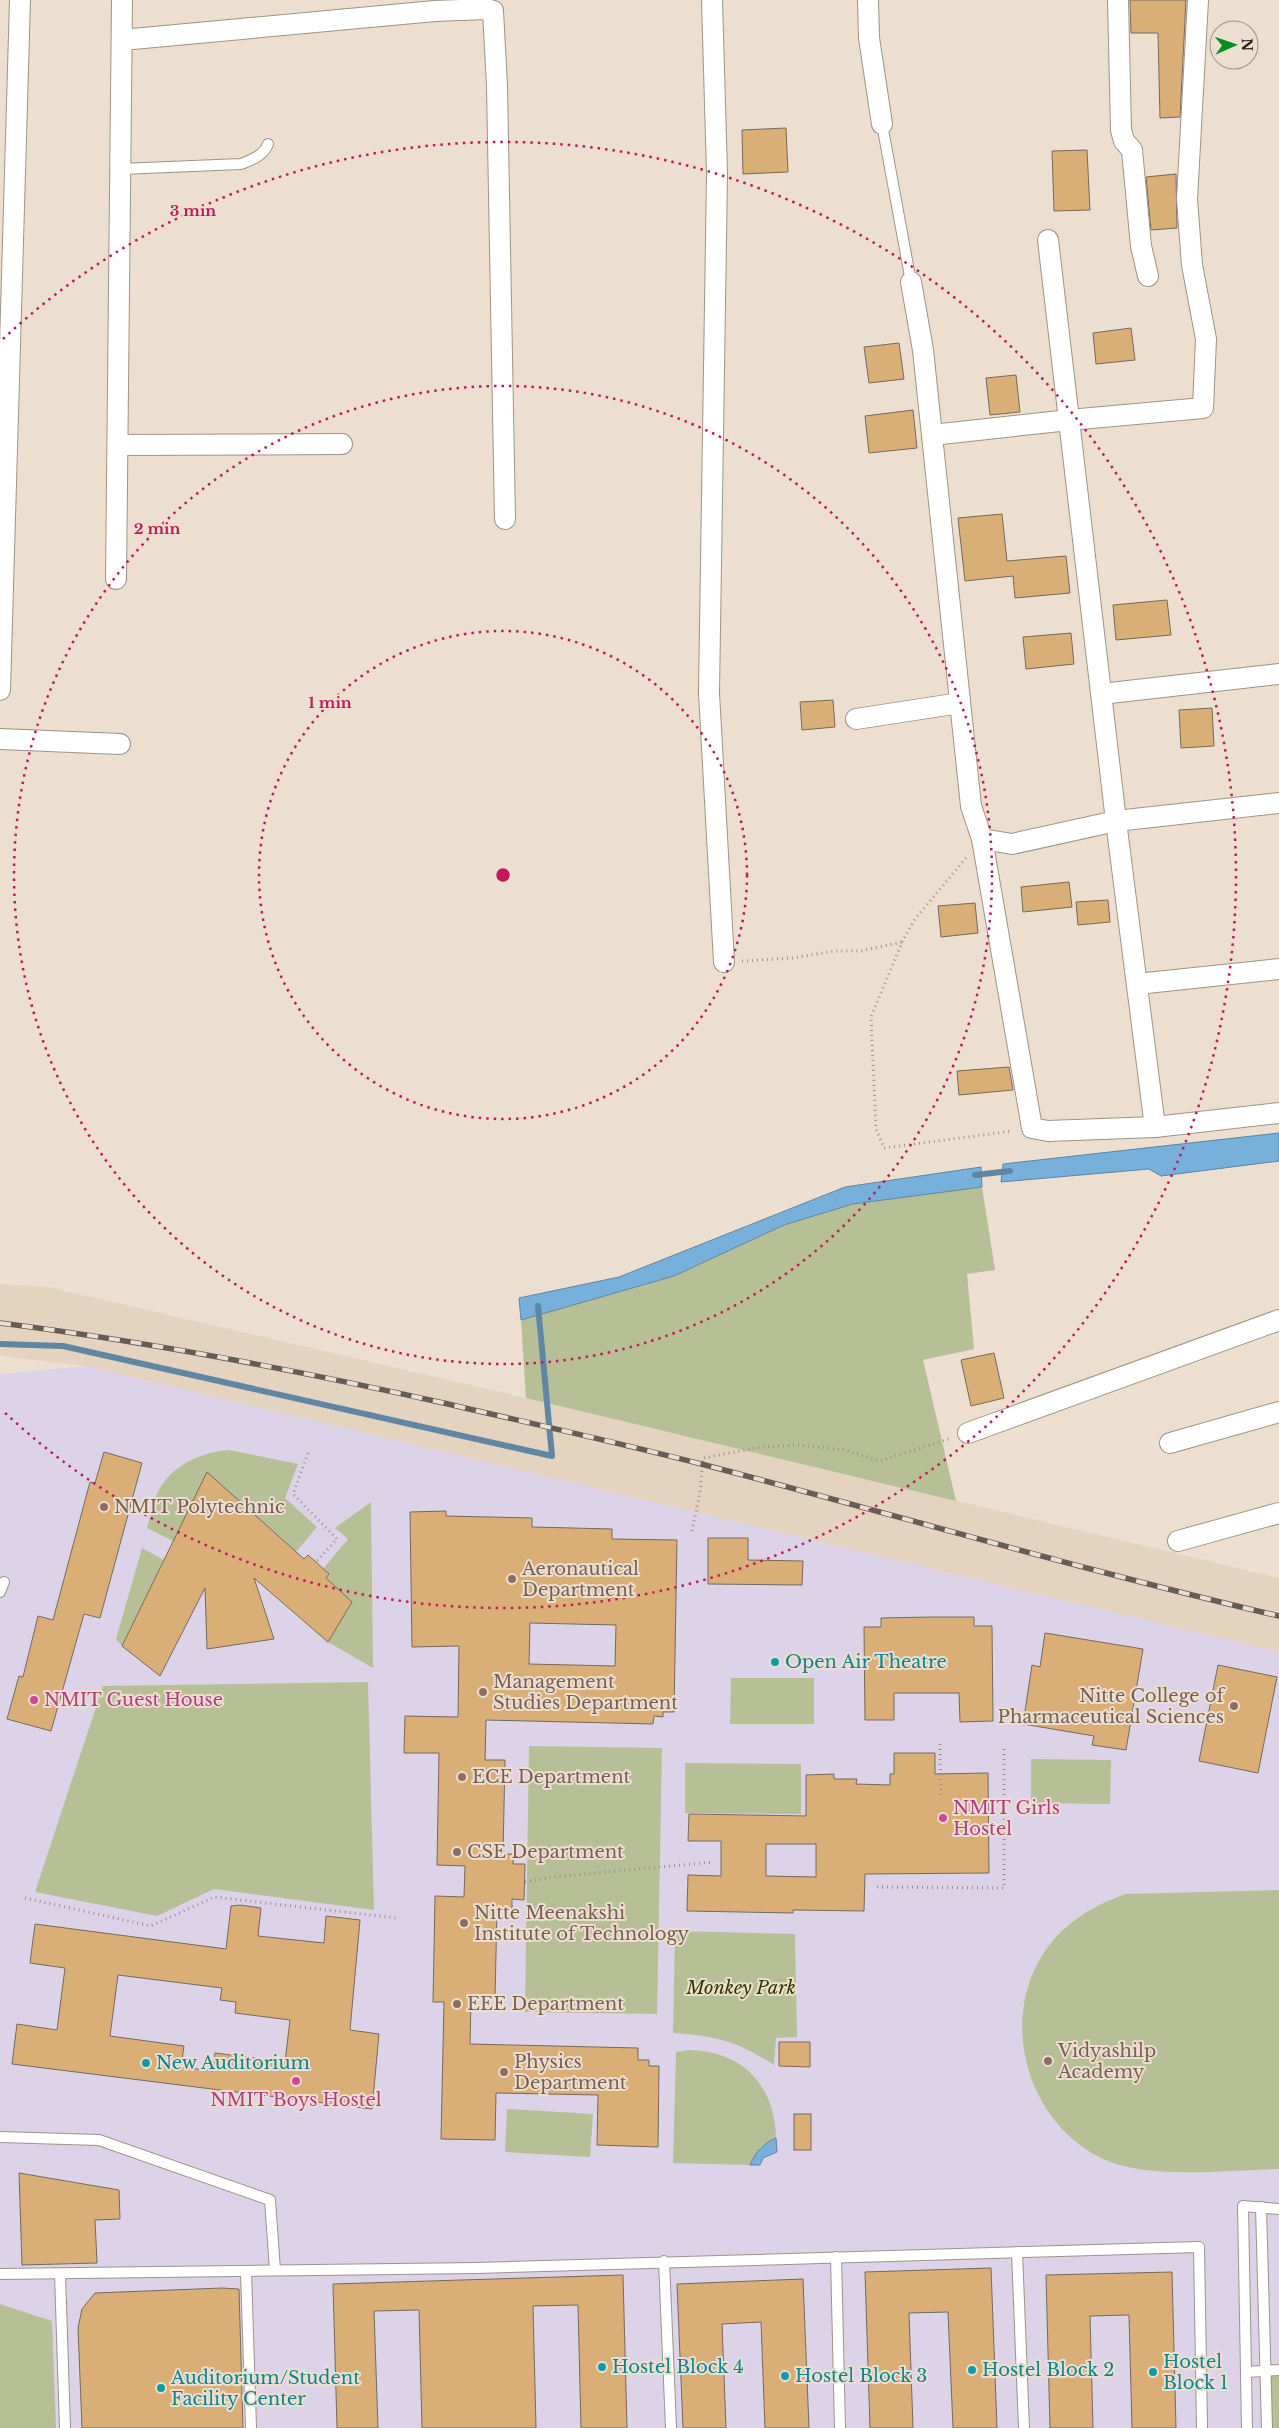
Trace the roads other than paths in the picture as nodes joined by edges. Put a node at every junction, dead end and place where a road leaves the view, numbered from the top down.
1 (20, 0) edge
2 (122, 0) edge
3 (712, 0) edge
4 (868, 0) edge
5 (1118, 0) edge
6 (1198, 0) edge
7 (122, 40) junction
8 (882, 124) joint
9 (268, 144) dead end
10 (121, 169) junction
11 (1048, 240) dead end
12 (1148, 276) dead end
13 (912, 282) joint
14 (1068, 420) junction
15 (932, 435) junction
16 (342, 444) dead end
17 (118, 445) junction
18 (505, 519) dead end
19 (116, 579) dead end
20 (1279, 674) edge
21 (0, 690) edge
22 (1101, 694) junction
23 (960, 703) junction
24 (856, 719) dead end
25 (0, 739) edge
26 (120, 744) dead end
27 (1279, 804) edge
28 (1116, 820) junction
29 (982, 839) junction
30 (724, 962) road end
31 (1279, 969) edge
32 (1137, 984) junction
33 (1279, 1113) edge
34 (1155, 1127) junction
35 (1279, 1320) edge
36 (1279, 1412) edge
37 (968, 1433) road end
38 (1170, 1442) dead end
39 (1279, 1514) edge
40 (1178, 1541) dead end
41 (4, 1582) dead end
42 (0, 1592) edge
43 (0, 2136) edge
44 (1261, 2208) junction
45 (1279, 2209) edge
46 (1018, 2252) junction
47 (836, 2257) junction
48 (664, 2262) junction
49 (275, 2270) junction
50 (246, 2271) junction
51 (0, 2274) edge
52 (60, 2274) junction
53 (1279, 2370) edge
54 (1266, 2371) junction
55 (1247, 2372) junction
56 (65, 2428) edge
57 (251, 2428) edge
58 (671, 2428) edge
59 (840, 2428) edge
60 (1024, 2428) edge
61 (1202, 2428) edge
62 (1247, 2428) edge
63 (1267, 2428) edge

1 - 21 street
2 - 7 street
3 - 30 street
4 - 8 street
5 - 12 street
6 - 14 street
7 - 10 street
7 - 18 street
8 - 13 lane
9 - 10 lane
10 - 17 street
11 - 14 street
13 - 15 street
14 - 15 street
14 - 22 street
15 - 23 street
16 - 17 street
17 - 19 street
20 - 22 street
22 - 28 street
23 - 24 street
23 - 29 street
25 - 26 street
27 - 28 street
28 - 29 street
28 - 32 street
29 - 34 street
31 - 32 street
32 - 34 street
33 - 34 street
35 - 37 street
36 - 38 street
39 - 40 street
41 - 42 lane
43 - 49 lane
44 - 45 lane
44 - 54 lane
44 - 55 lane
46 - 47 lane
46 - 60 lane
46 - 61 lane
47 - 48 lane
47 - 59 lane
48 - 49 lane
48 - 58 lane
49 - 50 lane
50 - 52 lane
50 - 57 lane
51 - 52 lane
52 - 56 lane
53 - 54 lane
54 - 55 lane
54 - 63 lane
55 - 62 lane

